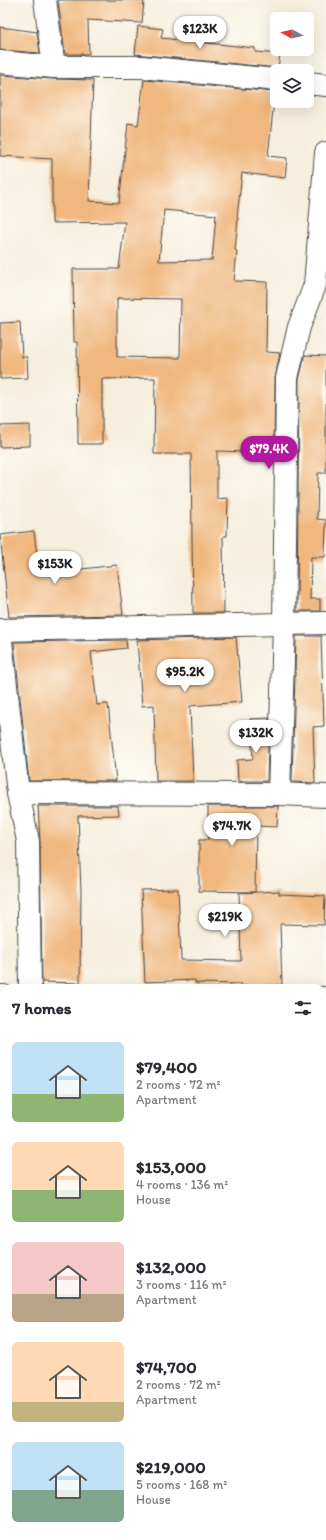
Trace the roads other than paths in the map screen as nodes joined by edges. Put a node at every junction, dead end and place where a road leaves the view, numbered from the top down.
1 (45, 0) edge
2 (0, 62) edge
3 (54, 67) junction
4 (270, 79) edge
5 (314, 84) edge
6 (326, 85) edge
7 (326, 153) edge
8 (326, 623) edge
9 (284, 625) junction
10 (0, 631) edge
11 (18, 793) junction
12 (279, 794) junction
13 (326, 796) edge
14 (30, 984) edge

1 - 3 street
2 - 3 street
3 - 4 street
5 - 6 street
7 - 9 street
8 - 9 street
9 - 10 street
9 - 12 street
10 - 11 street
11 - 12 street
11 - 14 street
12 - 13 street

